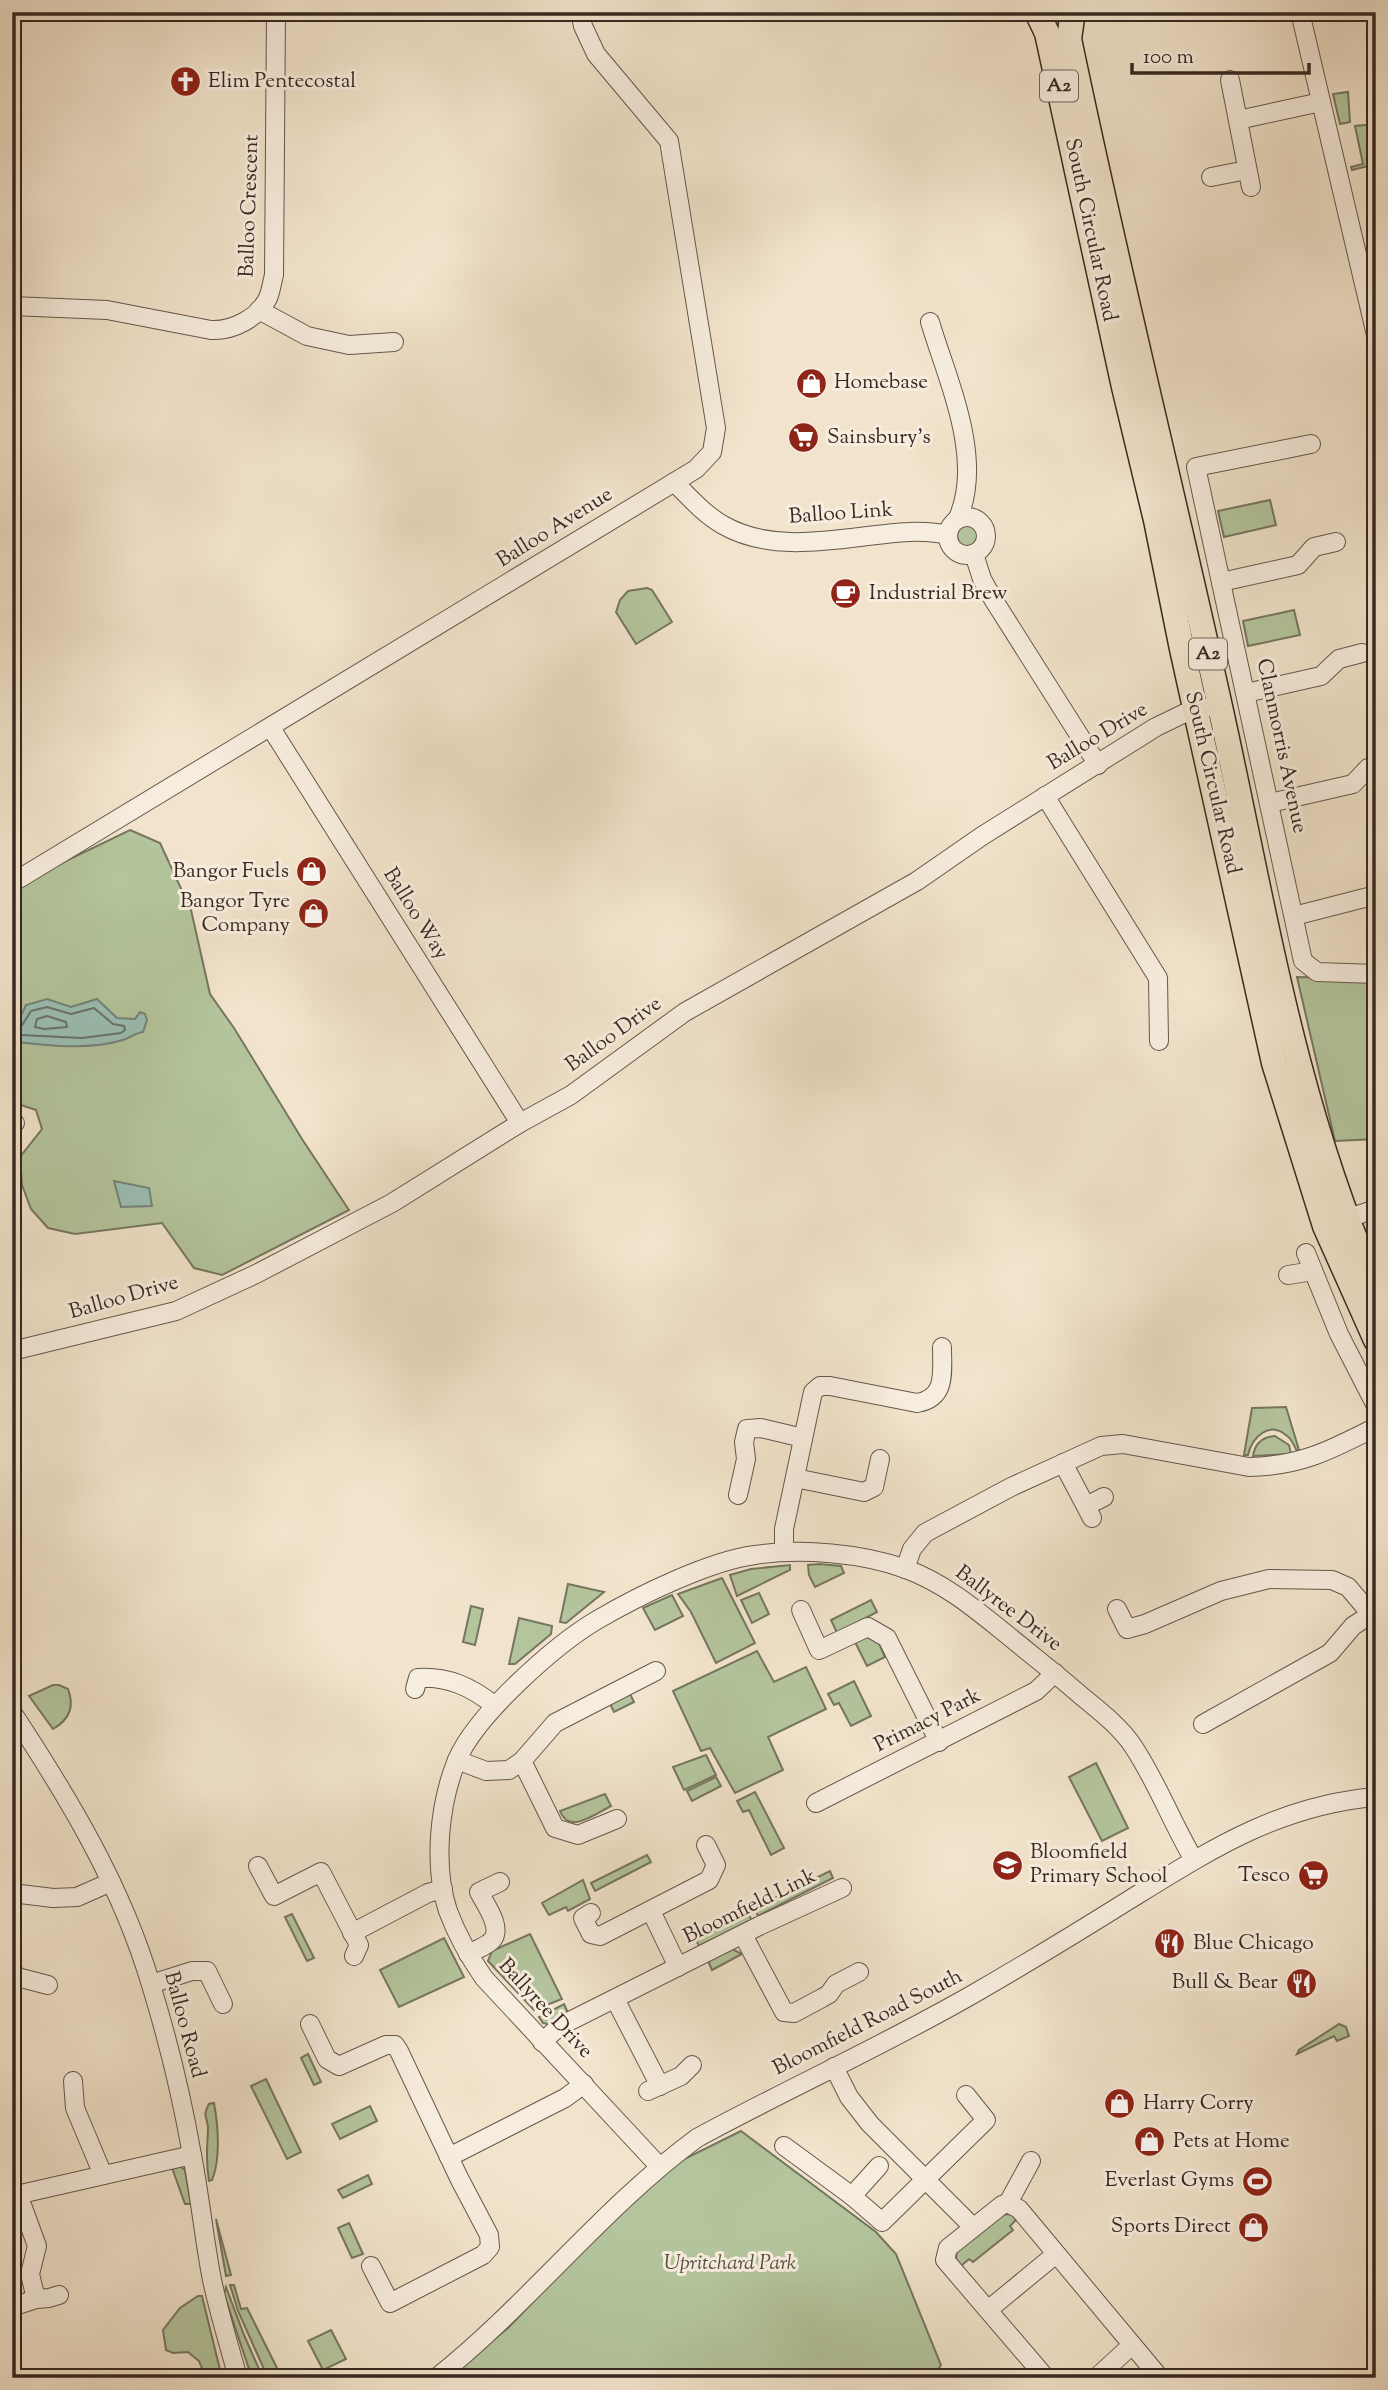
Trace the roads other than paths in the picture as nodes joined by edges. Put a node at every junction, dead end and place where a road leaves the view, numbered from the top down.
1 (276, 12) edge
2 (580, 12) edge
3 (1037, 12) edge
4 (1075, 12) edge
5 (1300, 12) edge
6 (1230, 80) dead end
7 (1321, 102) junction
8 (1238, 120) junction
9 (1211, 177) dead end
10 (1369, 279) edge
11 (12, 306) edge
12 (259, 310) junction
13 (930, 322) dead end
14 (1376, 335) edge
15 (394, 342) dead end
16 (1311, 444) dead end
17 (674, 482) junction
18 (958, 518) junction
19 (947, 534) junction
20 (1336, 542) dead end
21 (974, 554) junction
22 (1221, 582) junction
23 (1362, 653) dead end
24 (1246, 693) junction
25 (1208, 707) junction
26 (271, 728) junction
27 (1098, 765) junction
28 (1376, 766) edge
29 (1045, 796) junction
30 (1270, 803) junction
31 (12, 883) edge
32 (1376, 895) edge
33 (1294, 916) junction
34 (1376, 974) edge
35 (1159, 1041) dead end
36 (520, 1123) junction
37 (1376, 1209) edge
38 (1336, 1222) junction
39 (1306, 1253) dead end
40 (1313, 1271) junction
41 (1288, 1275) dead end
42 (1376, 1290) edge
43 (1376, 1340) edge
44 (942, 1347) dead end
45 (12, 1351) edge
46 (1376, 1406) edge
47 (1376, 1427) edge
48 (803, 1438) junction
49 (880, 1459) dead end
50 (1063, 1463) junction
51 (795, 1478) junction
52 (738, 1494) dead end
53 (1104, 1497) dead end
54 (784, 1552) junction
55 (905, 1569) junction
56 (1117, 1609) dead end
57 (801, 1610) dead end
58 (1373, 1612) edge
59 (656, 1671) dead end
60 (1055, 1673) junction
61 (415, 1689) dead end
62 (494, 1706) junction
63 (12, 1712) edge
64 (1203, 1724) dead end
65 (939, 1741) junction
66 (457, 1760) junction
67 (522, 1761) junction
68 (1376, 1797) edge
69 (816, 1802) dead end
70 (617, 1819) dead end
71 (706, 1845) dead end
72 (1194, 1860) junction
73 (258, 1866) dead end
74 (500, 1881) dead end
75 (111, 1882) junction
76 (842, 1888) dead end
77 (443, 1889) junction
78 (12, 1893) edge
79 (651, 1911) junction
80 (591, 1913) dead end
81 (352, 1933) junction
82 (743, 1935) junction
83 (468, 1954) junction
84 (354, 1956) dead end
85 (678, 1967) junction
86 (859, 1972) dead end
87 (14, 1977) edge
88 (151, 1984) junction
89 (48, 1985) dead end
90 (615, 1999) junction
91 (223, 2004) dead end
92 (310, 2024) dead end
93 (542, 2042) junction
94 (691, 2065) dead end
95 (834, 2067) junction
96 (74, 2081) dead end
97 (584, 2084) junction
98 (966, 2095) dead end
99 (784, 2146) dead end
100 (192, 2155) junction
101 (449, 2157) junction
102 (1031, 2161) dead end
103 (659, 2166) junction
104 (879, 2166) dead end
105 (103, 2175) junction
106 (926, 2181) junction
107 (15, 2195) edge
108 (852, 2196) junction
109 (1008, 2203) junction
110 (973, 2227) junction
111 (1056, 2254) junction
112 (372, 2266) dead end
113 (59, 2295) dead end
114 (36, 2299) junction
115 (12, 2307) edge
116 (988, 2310) junction
117 (1132, 2345) junction
118 (238, 2378) edge
119 (436, 2378) edge
120 (1046, 2378) edge
121 (1097, 2378) edge
122 (1160, 2378) edge

1 - 12 street, Balloo Crescent
2 - 17 street, Balloo Avenue
3 - 25 highway, South Circular Road / A2
4 - 25 highway, South Circular Road / A2
5 - 7 street
6 - 8 street
7 - 8 street
7 - 10 street
8 - 9 street
10 - 14 street
11 - 12 street
12 - 15 street
13 - 18 street
16 - 22 street, Clanmorris Avenue
17 - 19 street, Balloo Link
17 - 26 street, Balloo Avenue
18 - 19 street
18 - 21 street
19 - 21 street
20 - 22 street
21 - 27 street
22 - 24 street, Clanmorris Avenue
23 - 24 street
24 - 30 street, Clanmorris Avenue
25 - 27 street, Balloo Drive
25 - 38 highway, South Circular Road / A2
26 - 31 street, Balloo Avenue
26 - 36 street, Balloo Way
27 - 29 street, Balloo Drive
28 - 30 street
29 - 35 street
29 - 36 street, Balloo Drive
30 - 33 street, Clanmorris Avenue
32 - 33 street
33 - 34 street, Clanmorris Avenue
36 - 45 street, Balloo Drive
37 - 38 street
38 - 42 highway, South Circular Road / A2
38 - 43 highway, South Circular Road / A2
39 - 40 street
40 - 41 street
40 - 46 street
44 - 48 street
47 - 50 street
48 - 51 street
48 - 52 street
49 - 51 street
50 - 53 street
50 - 55 street
51 - 54 street
54 - 55 street, Ballyree Drive
54 - 62 street, Ballyree Drive
55 - 60 street, Ballyree Drive
56 - 58 street
57 - 65 street
58 - 64 street
59 - 67 street
60 - 65 street, Primacy Park
60 - 72 street, Ballyree Drive
61 - 62 street
62 - 66 street, Ballyree Drive
63 - 75 street, Balloo Road
65 - 69 street, Primacy Park
66 - 67 street
66 - 77 street, Ballyree Drive
67 - 70 street
68 - 72 street, Bloomfield Road South
71 - 79 street, Bloomfield Link
72 - 95 street, Bloomfield Road South
73 - 81 street
74 - 83 street
75 - 78 street
75 - 88 street, Balloo Road
76 - 82 street, Bloomfield Link
77 - 81 street
77 - 83 street, Ballyree Drive
79 - 80 street, Bloomfield Link
79 - 85 street, Bloomfield Link
81 - 84 street
82 - 85 street, Bloomfield Link
82 - 86 street
83 - 93 street, Ballyree Drive
85 - 90 street, Bloomfield Link
87 - 89 street
88 - 91 street
88 - 100 street, Balloo Road
90 - 93 street, Bloomfield Link
90 - 94 street
92 - 101 street
93 - 97 street, Ballyree Drive
95 - 103 street, Bloomfield Road South
95 - 106 street
96 - 105 street
97 - 101 street
97 - 103 street, Ballyree Drive
98 - 106 street
99 - 108 street
100 - 105 street
100 - 118 street, Balloo Road
101 - 112 street
102 - 109 street
103 - 119 street, Bloomfield Road South
104 - 108 street
105 - 107 street
106 - 108 street
106 - 110 street
107 - 114 street
109 - 110 street
109 - 111 street
110 - 116 street
111 - 116 street
111 - 117 street
113 - 114 street
114 - 115 street
116 - 120 street
117 - 121 street
117 - 122 street

